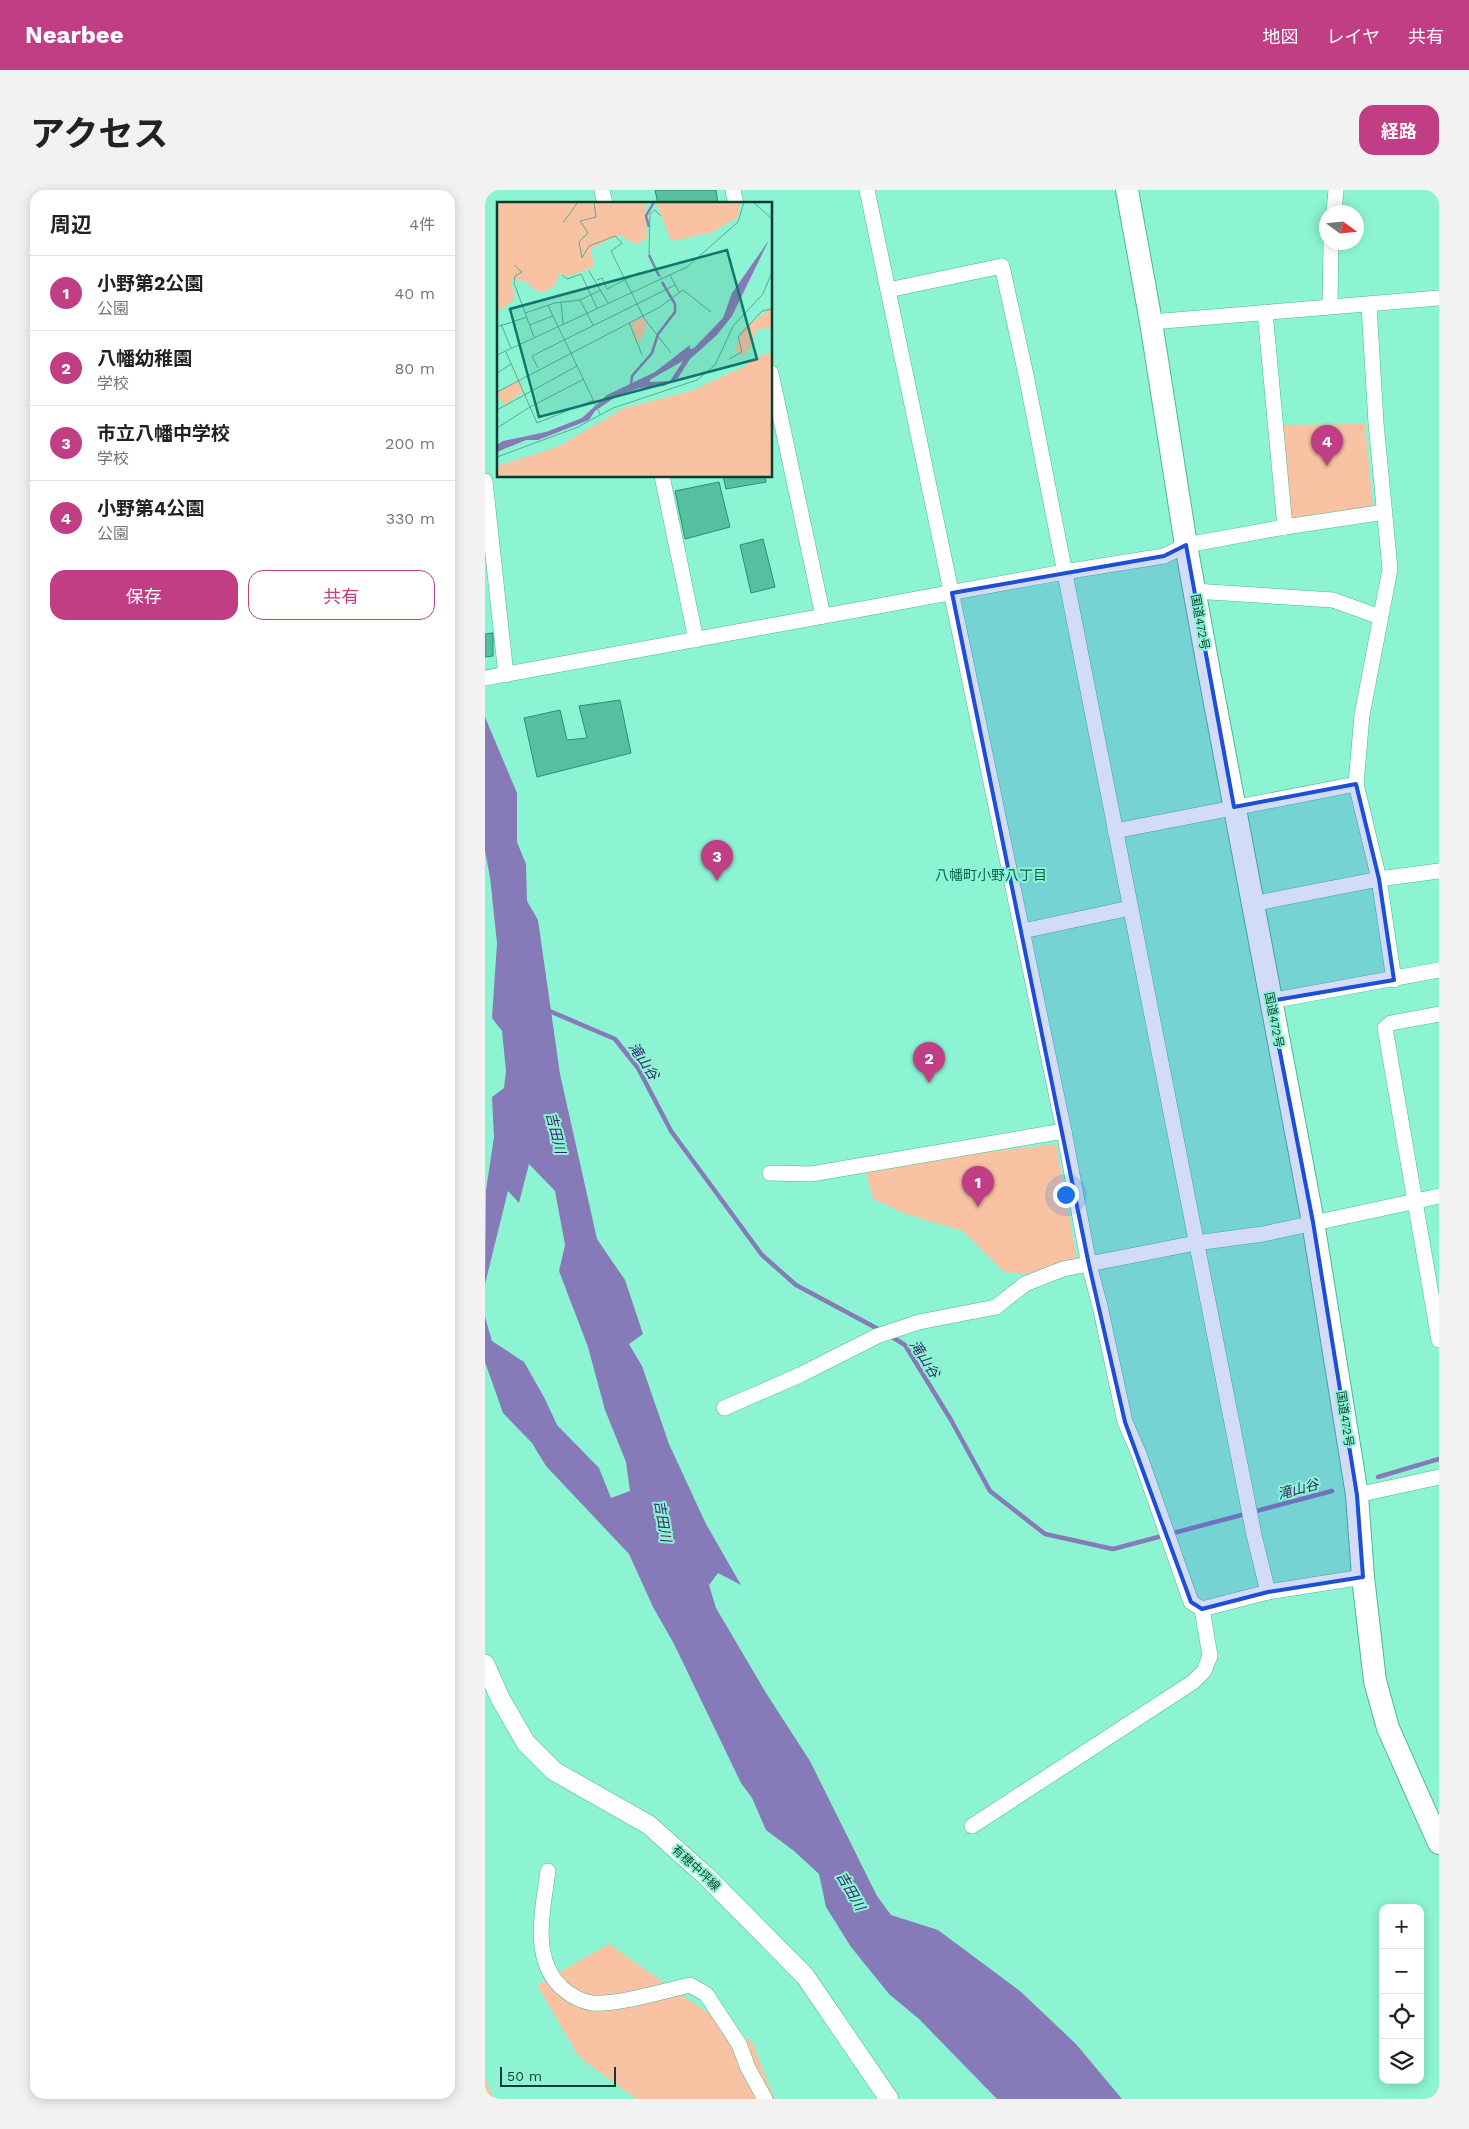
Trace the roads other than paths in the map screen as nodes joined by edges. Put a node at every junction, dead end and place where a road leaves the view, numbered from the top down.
1 (867, 190) edge
2 (1127, 190) edge
3 (1336, 190) edge
4 (1335, 205) edge
5 (1331, 250) edge
6 (888, 290) junction
7 (1439, 298) edge
8 (1369, 305) junction
9 (1330, 306) junction
10 (1265, 312) junction
11 (1151, 322) junction
12 (773, 382) edge
13 (661, 478) edge
14 (485, 480) edge
15 (1385, 512) junction
16 (1285, 528) junction
17 (1186, 545) junction
18 (1064, 572) junction
19 (1194, 591) junction
20 (951, 593) junction
21 (823, 616) junction
22 (1380, 617) junction
23 (696, 640) junction
24 (506, 674) junction
25 (485, 678) edge
26 (1356, 784) junction
27 (1234, 807) junction
28 (1115, 831) junction
29 (1439, 871) edge
30 (1379, 879) junction
31 (1252, 904) junction
32 (1130, 908) junction
33 (1023, 931) junction
34 (1439, 970) edge
35 (1394, 980) junction
36 (1270, 1001) junction
37 (1439, 1014) edge
38 (1064, 1131) junction
39 (770, 1173) dead end
40 (1439, 1196) edge
41 (1414, 1201) junction
42 (1313, 1222) junction
43 (1197, 1243) junction
44 (1089, 1265) junction
45 (1439, 1340) edge
46 (725, 1408) dead end
47 (1439, 1477) edge
48 (1357, 1495) junction
49 (1363, 1577) junction
50 (1268, 1592) junction
51 (1202, 1610) junction
52 (485, 1664) edge
53 (972, 1826) dead end
54 (1439, 1843) edge
55 (548, 1871) dead end
56 (765, 2099) edge
57 (889, 2099) edge

1 - 6 street
2 - 11 highway, 国道472号
3 - 4 street
5 - 9 street
6 - 18 street
6 - 20 street
7 - 8 street
8 - 9 street
8 - 15 street
9 - 10 street
10 - 11 street
10 - 16 street
11 - 17 highway, 国道472号
12 - 21 street
13 - 23 street
14 - 24 street
15 - 16 street
15 - 22 street
16 - 17 street
17 - 18 street
17 - 19 highway, 国道472号
18 - 20 street
18 - 28 street
19 - 22 street
19 - 27 highway, 国道472号
20 - 21 street
20 - 33 street
21 - 23 street
22 - 26 street
23 - 24 street
24 - 25 street
26 - 27 street
26 - 30 street
27 - 28 street
27 - 31 highway, 国道472号
28 - 32 street
29 - 30 street
30 - 31 street
30 - 35 street
31 - 36 highway, 国道472号
32 - 33 street
32 - 43 street
33 - 38 street
34 - 35 street
35 - 36 street
36 - 42 highway, 国道472号
37 - 41 street
38 - 39 street
38 - 44 street
40 - 41 street
41 - 42 street
41 - 45 street
42 - 43 street
42 - 48 highway, 国道472号
43 - 44 street
43 - 50 street
44 - 46 street
44 - 51 street
47 - 48 street
48 - 49 highway, 国道472号
49 - 50 street
49 - 54 highway, 国道472号
50 - 51 street
51 - 53 street
52 - 57 main road, 有穂中坪線
55 - 56 street

